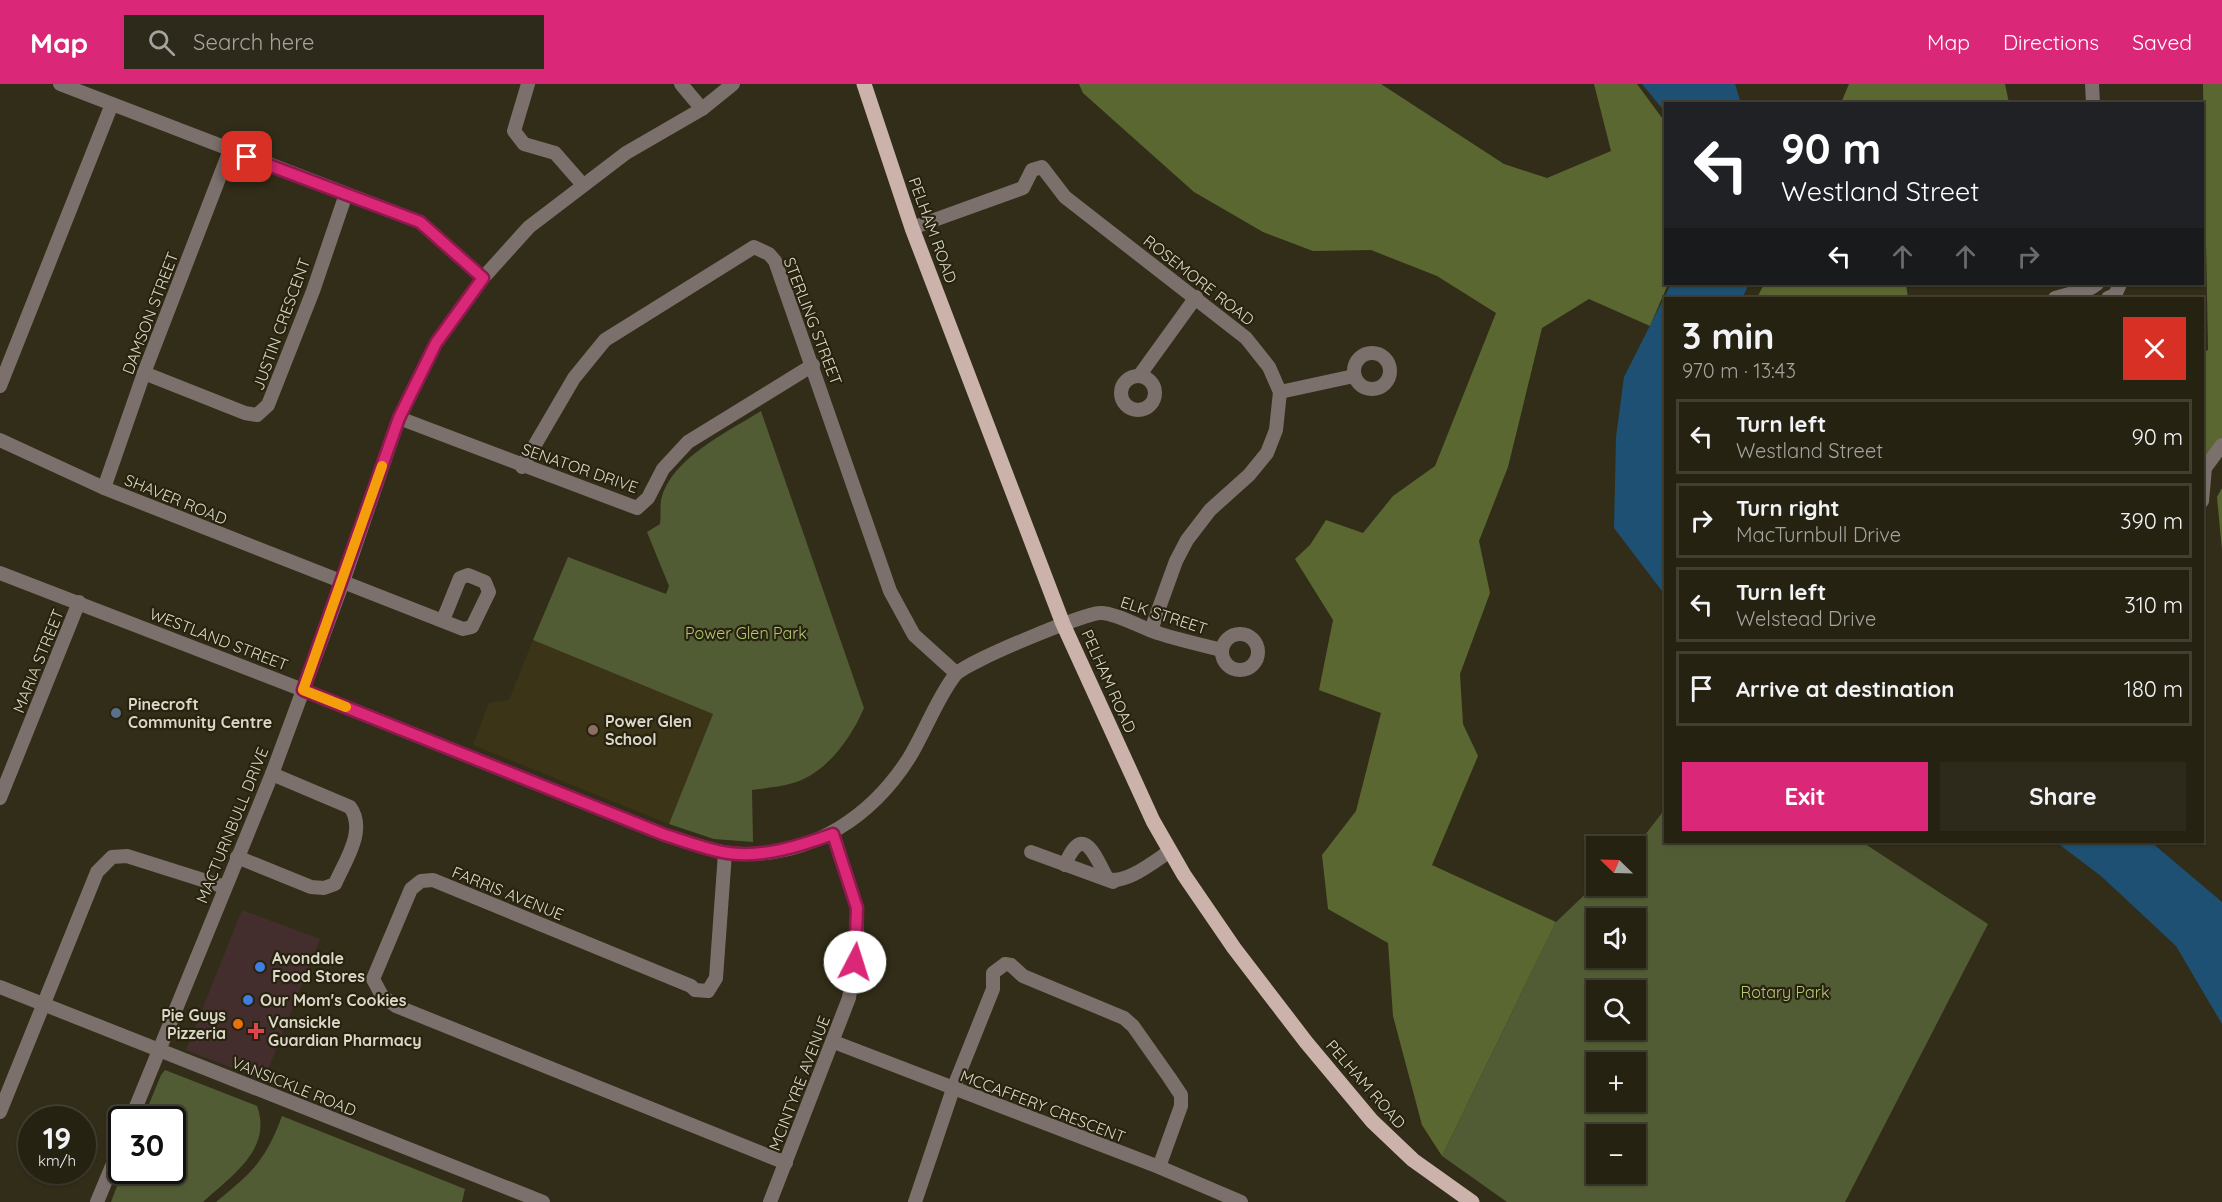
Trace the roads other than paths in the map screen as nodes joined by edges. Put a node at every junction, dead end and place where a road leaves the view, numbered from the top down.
1 (60, 84) edge
2 (528, 84) edge
3 (681, 84) edge
4 (733, 84) edge
5 (864, 84) edge
6 (2092, 84) edge
7 (2093, 102) edge
8 (112, 104) junction
9 (702, 110) junction
10 (230, 150) junction
11 (583, 185) junction
12 (346, 194) junction
13 (912, 228) junction
14 (483, 278) junction
15 (2094, 285) edge
16 (2120, 285) edge
17 (2082, 290) junction
18 (1196, 297) junction
19 (2058, 297) edge
20 (2098, 297) edge
21 (2110, 297) edge
22 (813, 365) junction
23 (144, 373) junction
24 (1138, 376) dead end
25 (1354, 376) dead end
26 (0, 386) edge
27 (1280, 392) junction
28 (399, 418) junction
29 (0, 440) edge
30 (2222, 445) edge
31 (522, 467) junction
32 (2204, 479) edge
33 (104, 488) junction
34 (0, 573) edge
35 (343, 582) junction
36 (79, 602) junction
37 (443, 620) dead end
38 (1062, 624) junction
39 (1151, 630) junction
40 (1222, 650) dead end
41 (956, 673) junction
42 (303, 690) junction
43 (272, 774) junction
44 (0, 798) edge
45 (833, 834) junction
46 (1170, 851) junction
47 (1031, 852) dead end
48 (726, 853) junction
49 (237, 857) junction
50 (1065, 865) junction
51 (1122, 879) junction
52 (225, 887) junction
53 (0, 987) edge
54 (44, 1004) junction
55 (834, 1042) junction
56 (158, 1049) junction
57 (953, 1089) junction
58 (135, 1106) edge
59 (0, 1112) edge
60 (786, 1163) junction
61 (1159, 1167) junction
62 (108, 1177) edge
63 (98, 1202) edge
64 (543, 1202) edge
65 (770, 1202) edge
66 (915, 1202) edge
67 (1241, 1202) edge
68 (1472, 1202) edge

1 - 8 street
2 - 11 street
3 - 9 street
4 - 9 street, MACTURNBULL DRIVE
5 - 13 main road, PELHAM ROAD
6 - 7 street
8 - 10 street
8 - 26 street
9 - 11 street, MACTURNBULL DRIVE
10 - 12 street
10 - 23 street, DAMSON STREET
11 - 14 street, MACTURNBULL DRIVE
12 - 14 street
12 - 23 street, JUSTIN CRESCENT
13 - 18 street, ROSEMORE ROAD
13 - 38 main road, PELHAM ROAD
14 - 28 street, MACTURNBULL DRIVE
15 - 17 street
16 - 21 street
17 - 19 street
17 - 20 street
18 - 24 street
18 - 27 street, ROSEMORE ROAD
22 - 31 street, SENATOR DRIVE
22 - 31 street, STERLING STREET
22 - 41 street, STERLING STREET
23 - 33 street, DAMSON STREET
25 - 27 street
27 - 39 street
28 - 31 street, SENATOR DRIVE
28 - 35 street, MACTURNBULL DRIVE
29 - 33 street, SHAVER ROAD
30 - 32 street
33 - 35 street, SHAVER ROAD
34 - 36 street, WESTLAND STREET
35 - 37 street, SHAVER ROAD
35 - 42 street, MACTURNBULL DRIVE
36 - 42 street, WESTLAND STREET
36 - 44 street, MARIA STREET
38 - 39 street, ELK STREET
38 - 41 street
38 - 46 main road, PELHAM ROAD
39 - 40 street, ELK STREET
41 - 45 street, WESTLAND STREET
42 - 43 street, MACTURNBULL DRIVE
42 - 48 street, WESTLAND STREET
43 - 49 street, MACTURNBULL DRIVE
43 - 49 street
45 - 48 street, WESTLAND STREET
45 - 55 street, MCINTYRE AVENUE
46 - 51 street
46 - 68 main road, PELHAM ROAD
47 - 50 street
48 - 60 street, FARRIS AVENUE
49 - 52 street, MACTURNBULL DRIVE
50 - 51 street
50 - 51 street
52 - 54 street
52 - 56 street, MACTURNBULL DRIVE
53 - 54 street, VANSICKLE ROAD
54 - 56 street, VANSICKLE ROAD
54 - 59 street
55 - 57 street, MCCAFFERY CRESCENT
55 - 60 street, MCINTYRE AVENUE
56 - 58 street, MACTURNBULL DRIVE
56 - 64 street, VANSICKLE ROAD
57 - 61 street, MCCAFFERY CRESCENT
57 - 61 street
57 - 66 street
60 - 65 street, MCINTYRE AVENUE
61 - 67 street, MCCAFFERY CRESCENT
62 - 63 street

